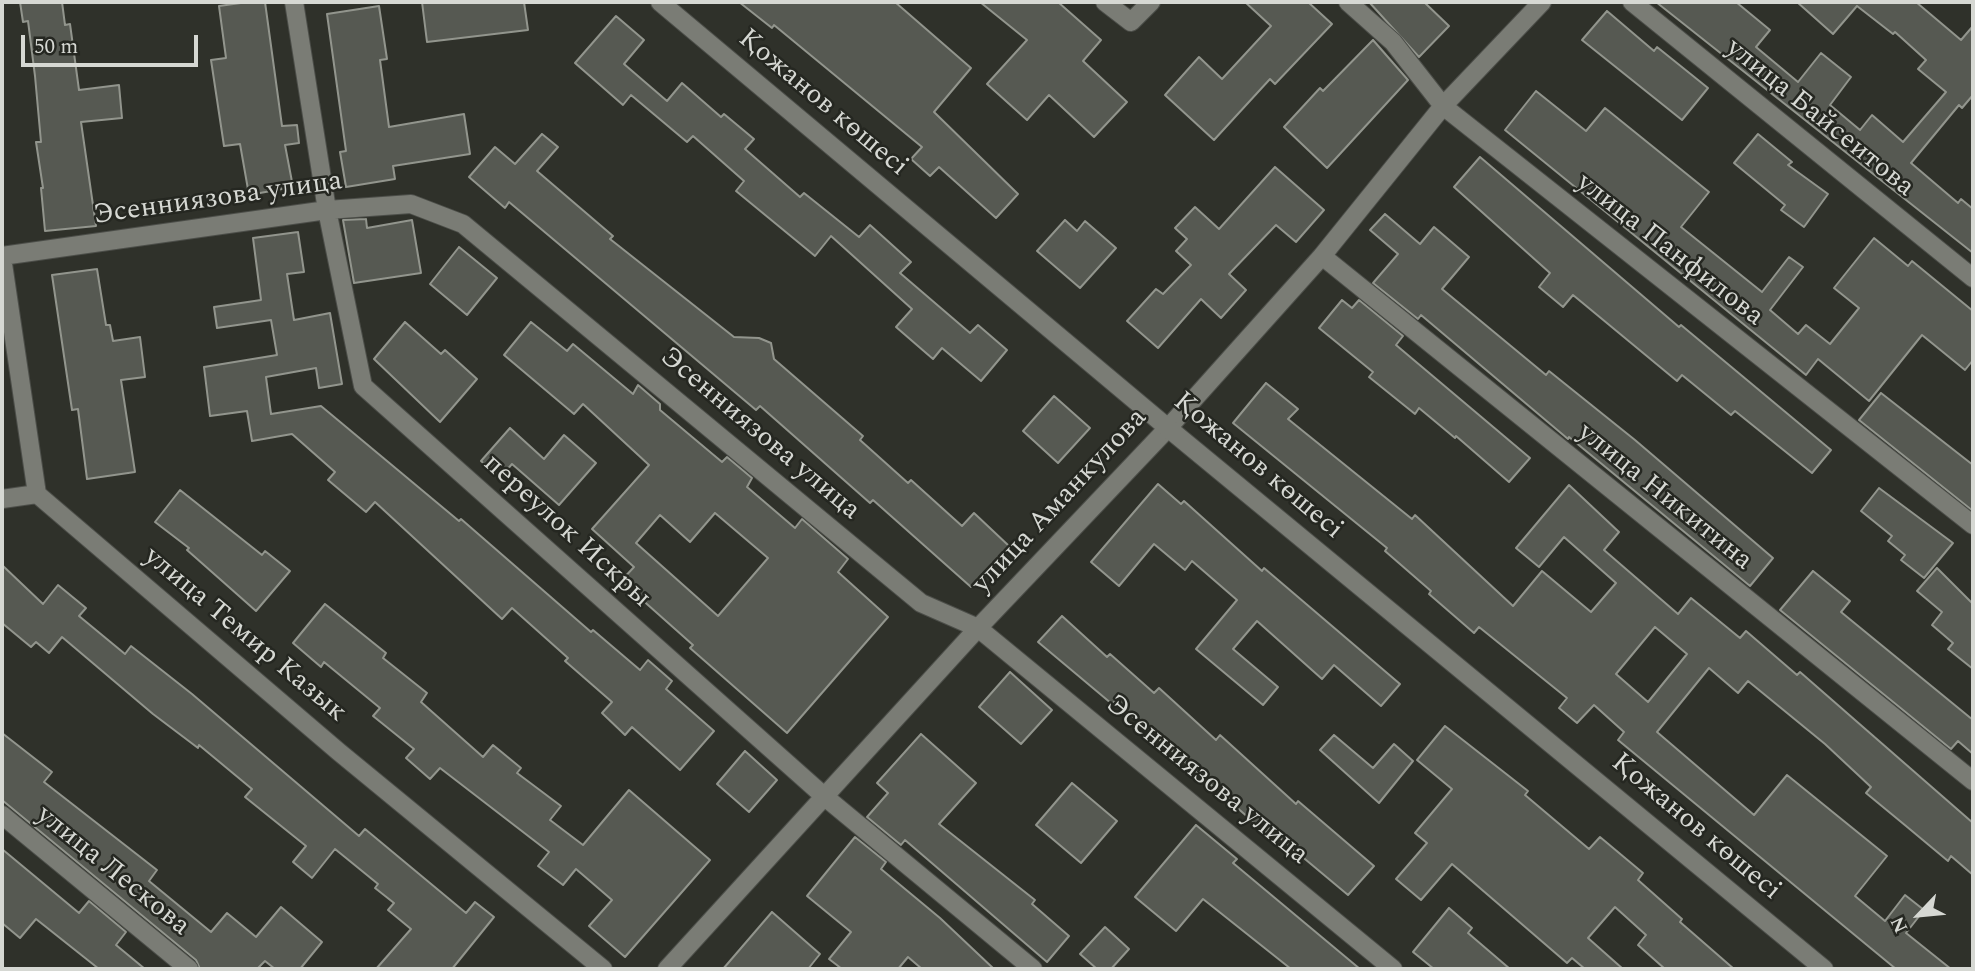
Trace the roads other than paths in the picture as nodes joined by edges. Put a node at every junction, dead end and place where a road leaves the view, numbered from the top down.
1 (294, 2) edge
2 (660, 2) edge
3 (1105, 2) edge
4 (1151, 2) edge
5 (1348, 2) edge
6 (1542, 2) edge
7 (1632, 2) edge
8 (1443, 106) junction
9 (327, 210) junction
10 (2, 256) edge
11 (1322, 256) junction
12 (1973, 278) edge
13 (1168, 428) junction
14 (37, 495) junction
15 (2, 499) edge
16 (1973, 525) edge
17 (978, 628) junction
18 (1973, 781) edge
19 (825, 797) junction
20 (2, 815) edge
21 (189, 969) edge
22 (603, 969) edge
23 (667, 969) edge
24 (1033, 969) edge
25 (1393, 969) edge
26 (1824, 969) edge

1 - 9 street, переулок Искры
2 - 13 street, Қожанов көшесі
3 - 4 street
5 - 8 street, улица Панфилова
6 - 8 street, улица Аманкулова
7 - 12 street, улица Байсеитова
8 - 11 street, улица Аманкулова
8 - 16 street, улица Панфилова
9 - 10 street, Эсенниязова улица
9 - 17 street, Эсенниязова улица
9 - 19 street, переулок Искры
10 - 14 street
11 - 13 street, улица Аманкулова
11 - 18 street, улица Никитина
13 - 17 street, улица Аманкулова
13 - 26 street, Қожанов көшесі
14 - 15 street
14 - 22 street, улица Темир Казык
17 - 19 street, улица Аманкулова
17 - 25 street, Эсенниязова улица
19 - 23 street, улица Аманкулова
19 - 24 street, переулок Искры
20 - 21 street, улица Лескова

